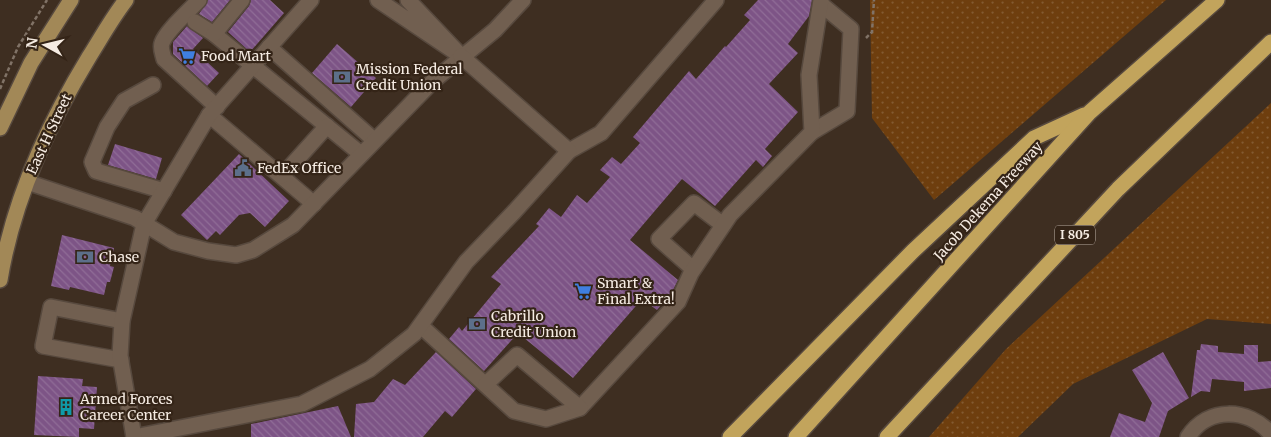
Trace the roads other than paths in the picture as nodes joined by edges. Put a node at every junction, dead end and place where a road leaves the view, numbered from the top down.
1 (71, 0) edge
2 (126, 0) edge
3 (199, 0) edge
4 (242, 0) edge
5 (378, 0) edge
6 (408, 0) edge
7 (523, 0) edge
8 (716, 0) edge
9 (1217, 0) edge
10 (301, 3) edge
11 (822, 3) edge
12 (195, 22) dead end
13 (214, 34) junction
14 (1271, 42) edge
15 (269, 47) junction
16 (461, 56) junction
17 (252, 66) junction
18 (153, 86) dead end
19 (213, 111) junction
20 (1090, 112) junction
21 (327, 126) junction
22 (0, 128) edge
23 (812, 132) junction
24 (374, 140) junction
25 (568, 152) junction
26 (361, 154) junction
27 (282, 176) junction
28 (27, 182) junction
29 (164, 191) junction
30 (314, 204) junction
31 (144, 224) junction
32 (723, 225) junction
33 (693, 269) junction
34 (0, 280) edge
35 (122, 321) junction
36 (420, 326) junction
37 (121, 360) junction
38 (486, 384) junction
39 (580, 408) junction
40 (1271, 434) edge
41 (134, 437) edge
42 (730, 437) edge
43 (796, 437) edge
44 (887, 437) edge
45 (1188, 437) edge

1 - 22 main road
2 - 28 main road, East H Street
3 - 19 street
4 - 13 street
5 - 16 street
6 - 16 street
7 - 16 street
8 - 25 street
9 - 20 highway, Jacob Dekema Freeway
10 - 15 street
11 - 23 street
11 - 23 street
12 - 13 street
13 - 17 street
14 - 44 highway, I 805
15 - 17 street
15 - 24 street
16 - 24 street
16 - 25 street
17 - 19 street
17 - 21 street
18 - 29 street
19 - 27 street
19 - 29 street
20 - 42 highway
20 - 43 highway, Jacob Dekema Freeway
21 - 26 street
21 - 27 street
23 - 32 street
24 - 26 street
25 - 36 street
26 - 30 street
27 - 30 street
28 - 31 street
28 - 34 main road, East H Street
29 - 31 street
30 - 31 street
31 - 35 street
32 - 33 street
32 - 33 street
33 - 39 street
35 - 37 street
35 - 37 street
36 - 38 street
36 - 41 street
37 - 41 street
38 - 39 street
38 - 39 street
40 - 45 street

